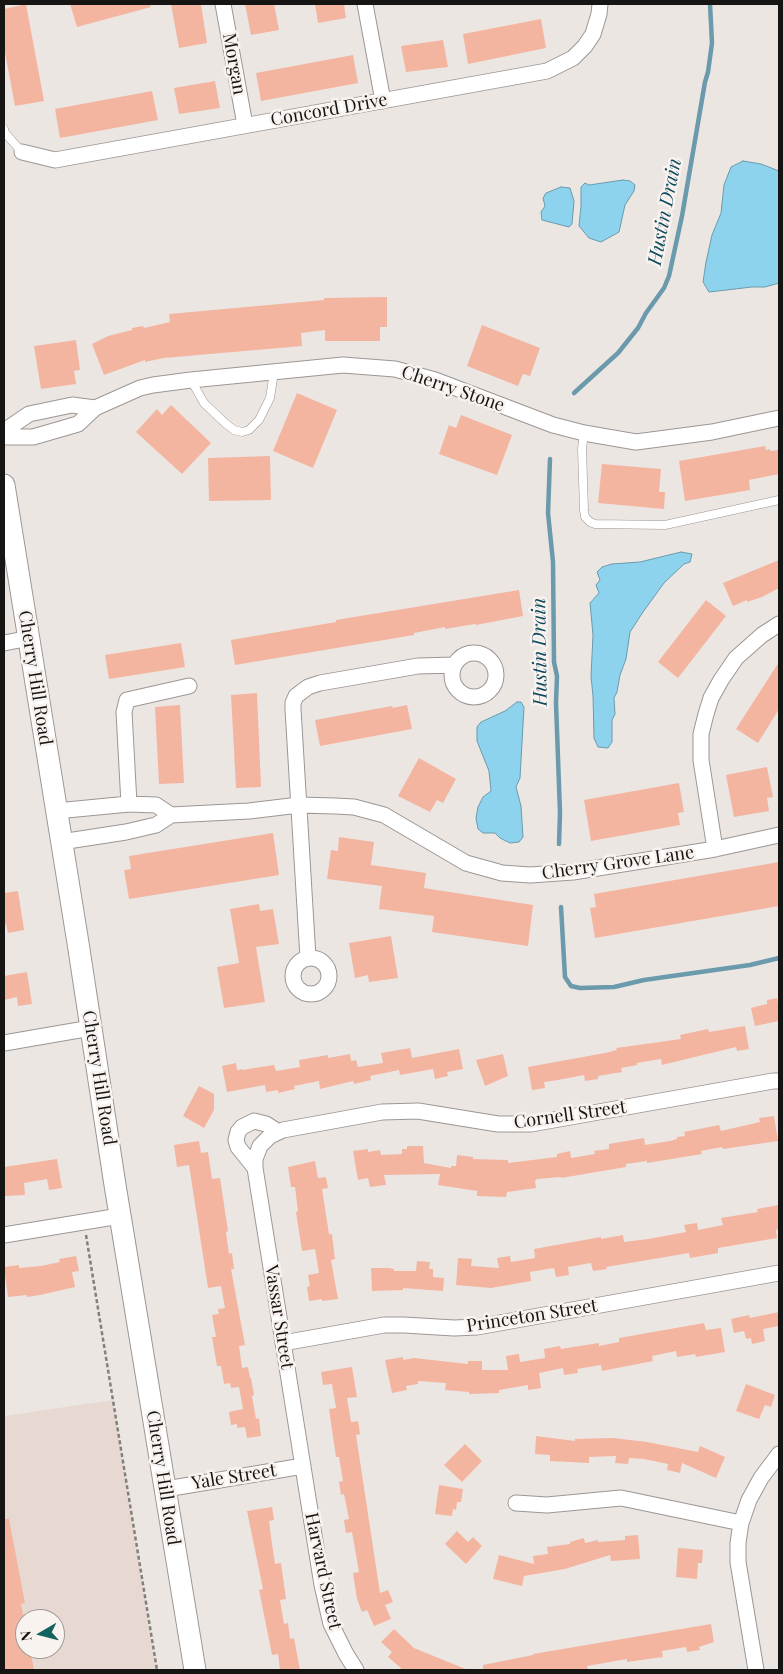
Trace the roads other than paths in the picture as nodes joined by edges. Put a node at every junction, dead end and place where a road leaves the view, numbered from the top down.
1 (223, 4) edge
2 (365, 4) edge
3 (600, 4) edge
4 (383, 101) junction
5 (245, 125) junction
6 (4, 129) edge
7 (22, 152) joint
8 (274, 372) junction
9 (191, 380) junction
10 (95, 408) junction
11 (779, 418) edge
12 (4, 431) edge
13 (584, 433) junction
14 (4, 437) edge
15 (4, 485) edge
16 (779, 500) edge
17 (779, 624) edge
18 (30, 638) junction
19 (4, 643) edge
20 (454, 665) dead end
21 (189, 686) dead end
22 (129, 804) junction
23 (299, 805) junction
24 (56, 810) junction
25 (171, 815) junction
26 (779, 835) edge
27 (61, 842) junction
28 (714, 848) junction
29 (308, 958) dead end
30 (91, 1028) junction
31 (4, 1043) edge
32 (777, 1078) edge
33 (277, 1131) junction
34 (265, 1140) joint
35 (255, 1168) junction
36 (120, 1216) junction
37 (4, 1235) edge
38 (779, 1273) edge
39 (283, 1343) junction
40 (779, 1454) edge
41 (303, 1466) junction
42 (166, 1489) junction
43 (516, 1503) dead end
44 (741, 1522) junction
45 (195, 1670) edge
46 (356, 1670) edge
47 (756, 1670) edge

1 - 5 street, Morgan
2 - 4 street
3 - 4 street, Concord Drive
4 - 5 street, Concord Drive
5 - 7 street, Concord Drive
6 - 7 lane
8 - 9 street, Cherry Stone
8 - 9 lane
8 - 13 street, Cherry Stone
9 - 10 street, Cherry Stone
10 - 12 street
10 - 14 street, Cherry Stone
11 - 13 street, Cherry Stone
13 - 16 lane
15 - 18 main road, Cherry Hill Road
17 - 28 street
18 - 19 street
18 - 24 main road, Cherry Hill Road
20 - 23 street
21 - 22 street
22 - 24 street, Cherry Grove Lane
22 - 25 street, Cherry Grove Lane
23 - 25 street, Cherry Grove Lane
23 - 28 street, Cherry Grove Lane
23 - 29 street
24 - 27 main road, Cherry Hill Road
25 - 27 street, Cherry Grove Lane
26 - 28 street, Cherry Grove Lane
27 - 30 main road, Cherry Hill Road
30 - 31 street
30 - 36 main road, Cherry Hill Road
32 - 33 street, Cornell Street
33 - 34 street, Cornell Street
33 - 35 street, Vassar Street
34 - 35 street, Vassar Street
35 - 39 street, Vassar Street
36 - 37 street
36 - 42 main road, Cherry Hill Road
38 - 39 street, Princeton Street
39 - 41 street, Vassar Street
40 - 44 street
41 - 42 street, Yale Street
41 - 46 street, Harvard Street
42 - 45 main road, Cherry Hill Road
43 - 44 street
44 - 47 street

